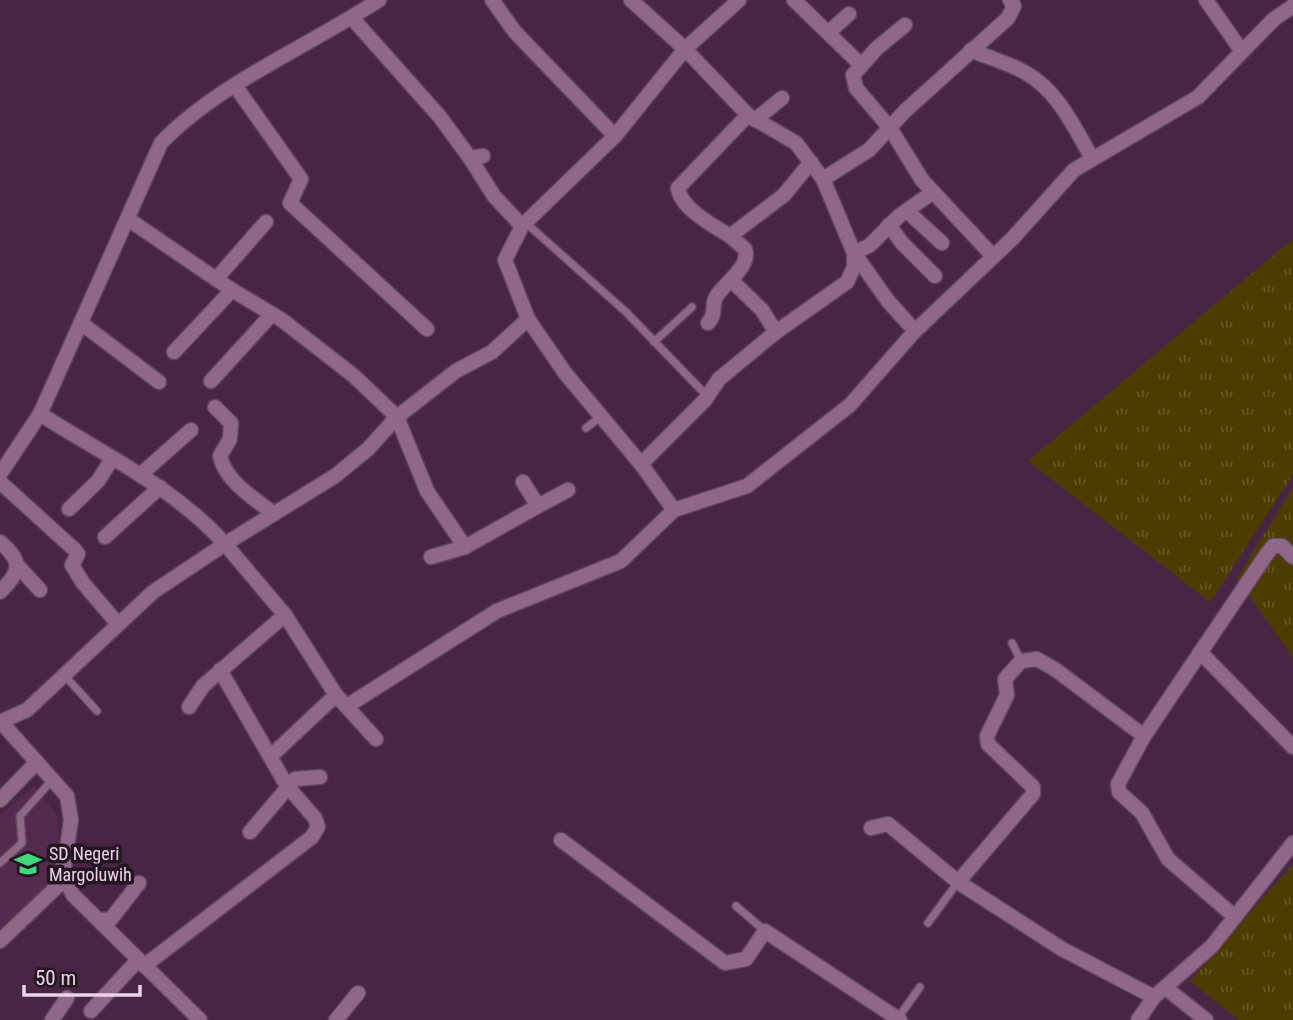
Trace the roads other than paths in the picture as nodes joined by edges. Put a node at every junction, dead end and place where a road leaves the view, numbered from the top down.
1 (379, 0) edge
2 (492, 0) edge
3 (631, 0) edge
4 (739, 0) edge
5 (794, 0) edge
6 (1010, 0) edge
7 (1206, 0) edge
8 (1293, 6) edge
9 (849, 14) dead end
10 (352, 18) junction
11 (905, 25) dead end
12 (828, 33) junction
13 (685, 49) junction
14 (971, 50) junction
15 (1241, 51) junction
16 (860, 64) junction
17 (236, 86) junction
18 (782, 98) dead end
19 (751, 117) junction
20 (890, 128) junction
21 (615, 136) junction
22 (1092, 158) junction
23 (811, 162) junction
24 (822, 179) junction
25 (933, 192) junction
26 (890, 203) dead end
27 (899, 217) junction
28 (128, 219) junction
29 (266, 222) dead end
30 (524, 225) junction
31 (730, 236) junction
32 (942, 243) dead end
33 (855, 253) junction
34 (992, 255) junction
35 (935, 276) dead end
36 (216, 279) junction
37 (731, 280) junction
38 (232, 290) junction
39 (692, 307) dead end
40 (272, 314) junction
41 (528, 319) junction
42 (81, 323) junction
43 (708, 323) dead end
44 (427, 329) dead end
45 (915, 331) junction
46 (776, 332) junction
47 (654, 342) junction
48 (174, 352) dead end
49 (211, 381) dead end
50 (159, 382) dead end
51 (708, 396) junction
52 (215, 407) dead end
53 (40, 414) junction
54 (397, 417) junction
55 (600, 417) junction
56 (586, 428) dead end
57 (191, 430) dead end
58 (112, 459) junction
59 (641, 464) junction
60 (0, 474) edge
61 (140, 475) junction
62 (0, 482) edge
63 (523, 482) dead end
64 (160, 486) junction
65 (568, 490) dead end
66 (538, 506) junction
67 (69, 509) dead end
68 (674, 510) junction
69 (274, 514) junction
70 (105, 537) dead end
71 (0, 542) edge
72 (225, 544) junction
73 (465, 547) junction
74 (431, 557) dead end
75 (1293, 557) edge
76 (17, 565) junction
77 (40, 590) dead end
78 (0, 592) edge
79 (285, 615) junction
80 (118, 624) junction
81 (1012, 643) dead end
82 (1200, 652) junction
83 (1021, 661) junction
84 (220, 670) junction
85 (65, 676) junction
86 (341, 700) junction
87 (189, 707) dead end
88 (97, 711) dead end
89 (0, 722) edge
90 (1143, 736) junction
91 (376, 739) dead end
92 (1293, 747) edge
93 (272, 755) junction
94 (37, 762) junction
95 (320, 777) dead end
96 (53, 779) junction
97 (287, 786) junction
98 (0, 800) edge
99 (871, 828) dead end
100 (250, 832) dead end
101 (561, 840) dead end
102 (1293, 842) edge
103 (0, 863) edge
104 (64, 880) junction
105 (958, 882) junction
106 (139, 883) dead end
107 (736, 906) dead end
108 (1235, 918) junction
109 (101, 920) junction
110 (928, 923) dead end
111 (765, 931) junction
112 (0, 941) edge
113 (140, 963) junction
114 (920, 987) dead end
115 (358, 993) dead end
116 (1160, 993) junction
117 (68, 998) dead end
118 (90, 1011) dead end
119 (899, 1019) edge
120 (52, 1020) edge
121 (200, 1020) edge
122 (336, 1020) edge
123 (1138, 1020) edge
124 (1206, 1020) edge

1 - 10 street
2 - 21 street
3 - 13 street
4 - 13 street
5 - 12 street
6 - 14 street
7 - 15 street
8 - 15 street
9 - 12 street
10 - 17 street
10 - 30 street
11 - 16 street
12 - 16 street
13 - 19 street
13 - 21 street
14 - 20 street
14 - 22 street
15 - 22 street
16 - 20 street
17 - 28 street
17 - 44 street
18 - 19 street
19 - 23 street
19 - 31 street
20 - 24 street
20 - 25 street
21 - 30 street
22 - 34 street
23 - 24 street
23 - 31 street
24 - 33 street
25 - 27 street
25 - 34 street
26 - 27 street
27 - 32 street
27 - 33 street
27 - 35 street
28 - 36 street
28 - 42 street
29 - 36 street
30 - 41 street
30 - 47 lane
31 - 37 street
33 - 45 street
33 - 46 street
34 - 45 street
36 - 38 street
37 - 43 street
37 - 46 street
38 - 40 street
38 - 48 street
39 - 47 lane
40 - 49 street
40 - 54 street
41 - 54 street
41 - 55 street
42 - 50 street
42 - 53 street
45 - 68 street
46 - 51 street
47 - 51 lane
51 - 59 street
52 - 69 street
53 - 58 street
53 - 60 street
54 - 69 street
54 - 73 street
55 - 56 lane
55 - 59 street
57 - 61 street
58 - 61 street
58 - 67 street
59 - 68 street
61 - 64 street
62 - 80 street
63 - 66 street
64 - 70 street
64 - 72 street
65 - 66 street
66 - 73 street
68 - 86 street
69 - 72 street
71 - 76 street
72 - 79 street
72 - 80 street
73 - 74 street
75 - 82 street
76 - 77 street
76 - 78 street
79 - 84 street
79 - 86 street
80 - 85 street
81 - 83 lane
82 - 90 street
82 - 92 street
83 - 90 street
83 - 105 street
84 - 87 street
84 - 93 street
85 - 88 lane
85 - 89 street
86 - 91 street
86 - 93 street
89 - 94 street
90 - 108 street
93 - 97 street
94 - 96 street
94 - 98 street
95 - 97 street
96 - 103 lane
96 - 104 street
97 - 100 street
97 - 113 street
99 - 105 street
101 - 111 street
102 - 108 street
104 - 109 street
104 - 112 street
105 - 110 lane
105 - 116 street
106 - 109 street
107 - 111 lane
108 - 116 street
109 - 113 street
111 - 119 street
113 - 118 street
113 - 121 street
114 - 119 lane
115 - 122 street
116 - 123 street
116 - 124 street
117 - 120 street

